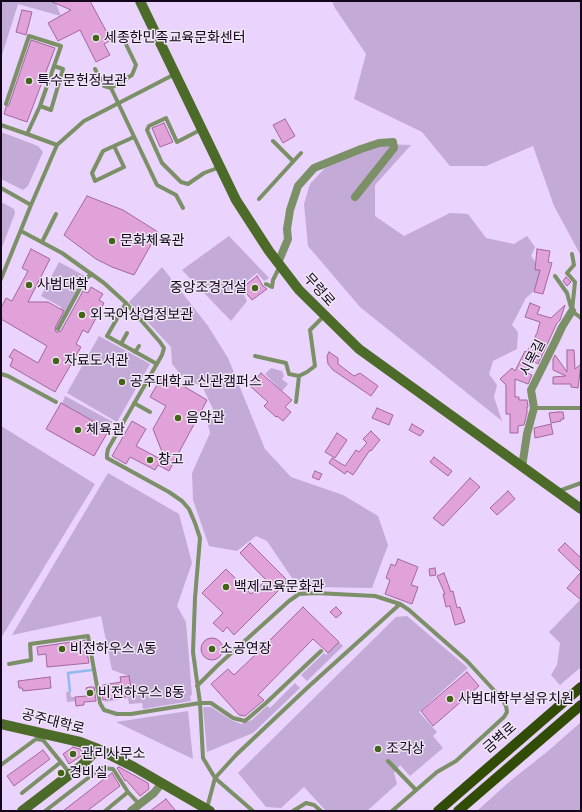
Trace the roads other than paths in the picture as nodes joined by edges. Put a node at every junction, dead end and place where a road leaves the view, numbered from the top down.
1 (140, 1) edge
2 (123, 38) dead end
3 (54, 66) junction
4 (95, 69) dead end
5 (176, 74) junction
6 (111, 88) junction
7 (6, 104) dead end
8 (118, 104) junction
9 (40, 106) junction
10 (1, 125) edge
11 (202, 129) junction
12 (27, 134) junction
13 (134, 137) junction
14 (274, 140) dead end
15 (57, 145) junction
16 (114, 146) junction
17 (302, 153) dead end
18 (293, 162) junction
19 (220, 167) junction
20 (1, 188) edge
21 (355, 197) dead end
22 (259, 199) dead end
23 (30, 205) junction
24 (183, 208) dead end
25 (56, 214) dead end
26 (21, 231) junction
27 (42, 242) junction
28 (572, 254) dead end
29 (279, 264) junction
30 (92, 274) junction
31 (555, 276) dead end
32 (1, 279) edge
33 (266, 284) dead end
34 (126, 303) junction
35 (572, 311) junction
36 (324, 316) junction
37 (581, 318) edge
38 (58, 329) dead end
39 (127, 333) dead end
40 (121, 344) junction
41 (139, 346) dead end
42 (136, 352) junction
43 (255, 356) dead end
44 (157, 364) junction
45 (1, 374) edge
46 (299, 376) junction
47 (56, 402) dead end
48 (296, 402) dead end
49 (134, 403) junction
50 (534, 408) junction
51 (581, 408) edge
52 (150, 412) dead end
53 (522, 467) junction
54 (581, 482) edge
55 (556, 492) junction
56 (581, 509) edge
57 (400, 604) junction
58 (321, 651) dead end
59 (9, 664) dead end
60 (197, 686) junction
61 (581, 687) edge
62 (200, 703) junction
63 (581, 705) edge
64 (1, 724) edge
65 (98, 749) junction
66 (388, 761) dead end
67 (61, 762) junction
68 (1, 765) edge
69 (71, 774) junction
70 (215, 778) junction
71 (162, 783) junction
72 (416, 790) junction
73 (128, 792) junction
74 (22, 793) dead end
75 (139, 804) junction
76 (209, 810) edge
77 (22, 811) edge
78 (45, 811) edge
79 (105, 811) edge
80 (131, 811) edge
81 (253, 811) edge
82 (292, 811) edge
83 (321, 811) edge
84 (392, 811) edge
85 (438, 811) edge
86 (458, 811) edge

1 - 5 main road, 무령로
2 - 6 lane
3 - 7 lane
3 - 9 lane
3 - 9 lane
4 - 6 lane
5 - 8 lane
5 - 11 main road, 무령로
6 - 8 lane
8 - 13 lane
8 - 15 lane
9 - 12 lane
10 - 12 lane
11 - 19 main road, 무령로
11 - 19 lane
12 - 15 lane
13 - 16 lane
13 - 24 lane
14 - 18 lane
15 - 23 lane
16 - 16 lane
17 - 18 lane
18 - 22 lane
19 - 29 main road, 무령로
20 - 23 lane
21 - 29 street
23 - 26 lane
25 - 27 lane
26 - 27 lane
26 - 32 lane
27 - 30 lane
28 - 35 lane
29 - 33 lane
29 - 36 main road, 무령로
30 - 34 lane
30 - 38 lane
31 - 35 lane
34 - 40 lane
34 - 44 lane
35 - 37 lane
35 - 50 street, 시목길
36 - 46 lane
36 - 53 main road, 무령로
39 - 40 lane
40 - 42 lane
41 - 42 lane
42 - 44 lane
43 - 46 lane
44 - 49 lane
45 - 47 lane
46 - 48 lane
49 - 52 lane
49 - 60 lane
50 - 51 lane
50 - 53 street, 시목길
53 - 55 main road, 무령로
54 - 55 lane
55 - 56 main road, 무령로
57 - 60 lane
57 - 70 lane
57 - 72 lane
58 - 62 lane
59 - 62 lane
60 - 62 lane
61 - 85 main road, 금벽로
62 - 70 lane
63 - 86 main road, 금벽로
64 - 65 main road, 공주대학로
65 - 69 main road, 공주대학로
65 - 71 main road, 공주대학로
66 - 72 lane
67 - 68 lane
67 - 69 lane
67 - 74 lane
69 - 77 main road, 공주대학로
70 - 76 lane
70 - 81 lane
71 - 75 street
71 - 76 main road, 공주대학로
72 - 84 lane
73 - 75 lane
73 - 78 lane
73 - 79 lane
75 - 80 street
82 - 83 lane

